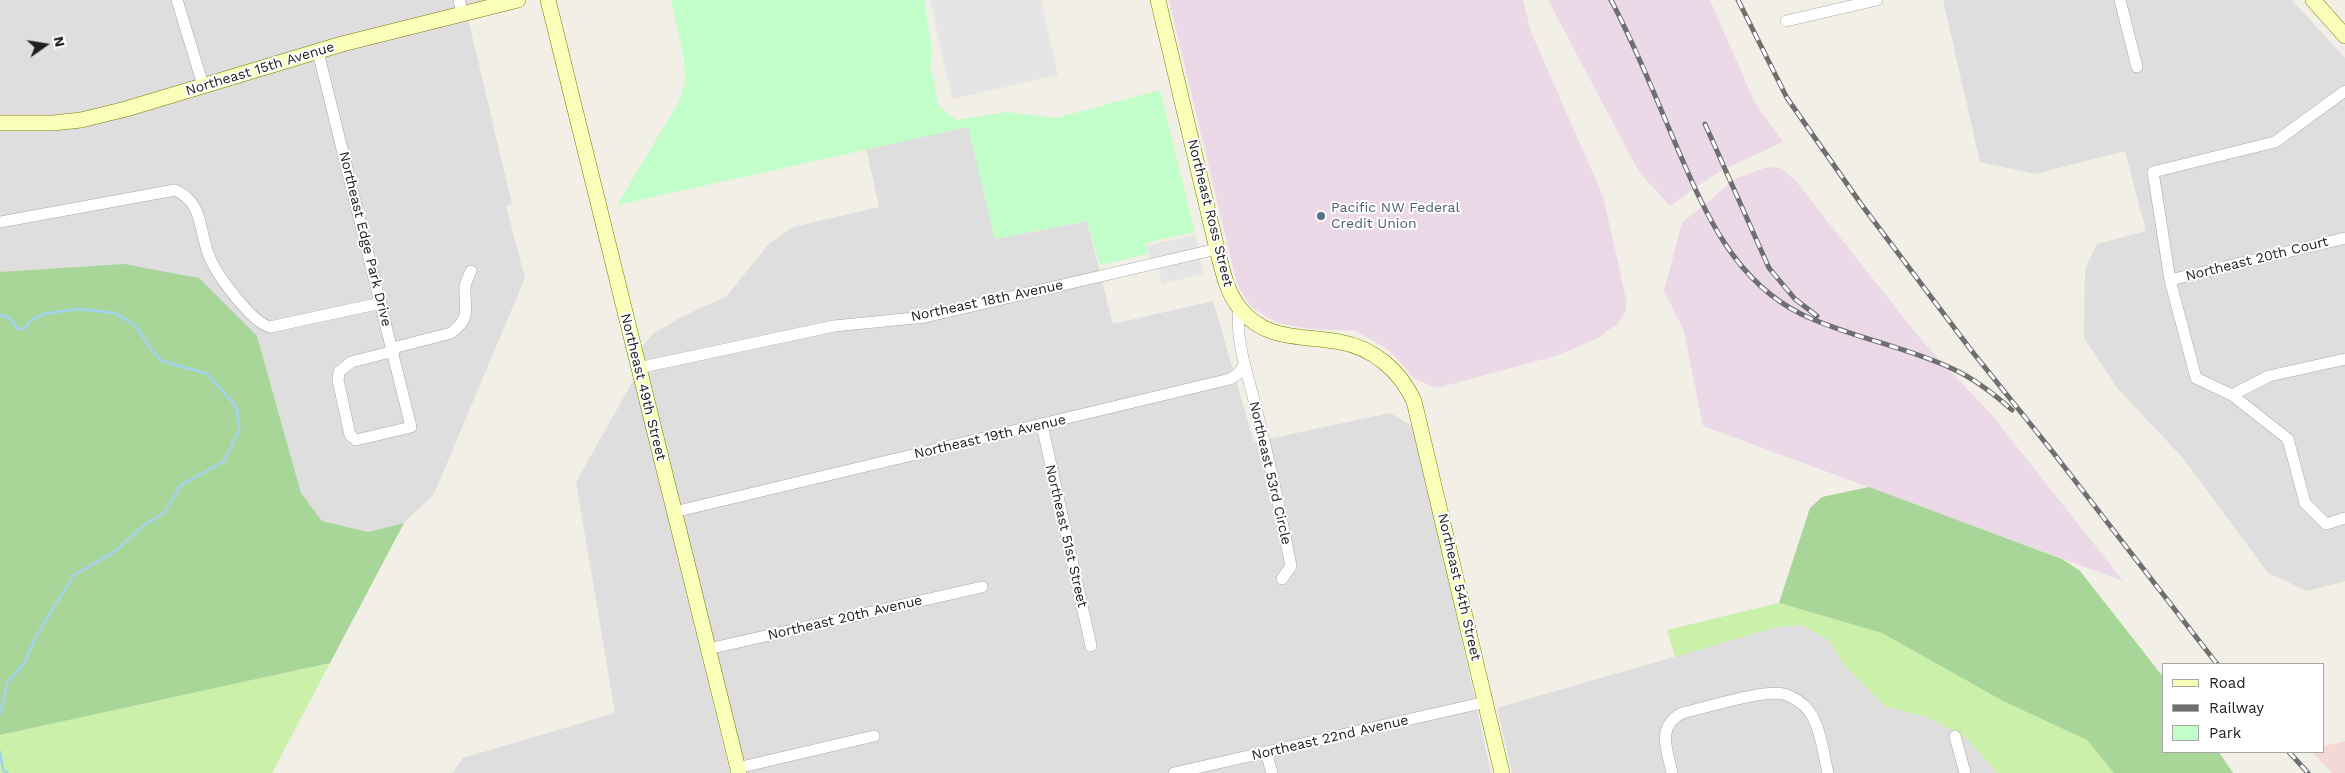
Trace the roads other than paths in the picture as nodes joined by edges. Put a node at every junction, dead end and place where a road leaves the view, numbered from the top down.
1 (177, 0) edge
2 (518, 0) edge
3 (548, 0) edge
4 (1158, 0) edge
5 (1877, 0) edge
6 (2120, 0) edge
7 (2313, 0) edge
8 (460, 7) edge
9 (1786, 21) dead end
10 (2345, 36) edge
11 (318, 52) junction
12 (2137, 67) dead end
13 (203, 86) junction
14 (2345, 91) edge
15 (0, 123) edge
16 (0, 222) edge
17 (2345, 238) edge
18 (1217, 249) junction
19 (471, 271) dead end
20 (2170, 280) junction
21 (381, 303) junction
22 (1239, 308) junction
23 (393, 349) junction
24 (2345, 358) edge
25 (1244, 365) junction
26 (638, 368) junction
27 (2232, 395) junction
28 (1414, 401) joint
29 (1042, 425) junction
30 (674, 512) junction
31 (2345, 518) edge
32 (1282, 579) dead end
33 (982, 587) dead end
34 (1091, 646) dead end
35 (708, 649) junction
36 (1486, 702) junction
37 (874, 736) dead end
38 (1955, 736) dead end
39 (1266, 752) junction
40 (738, 770) edge
41 (1174, 773) edge
42 (1272, 773) edge
43 (1502, 773) edge
44 (1672, 773) edge
45 (1828, 773) edge
46 (1965, 773) edge

1 - 13 street
2 - 8 street, Northeast 15th Avenue
3 - 26 street, Northeast 49th Street
4 - 18 street, Northeast Ross Street
5 - 9 street
6 - 12 street
7 - 10 street
8 - 11 street, Northeast 15th Avenue
11 - 13 street, Northeast 15th Avenue
11 - 21 street, Northeast Edge Park Drive
13 - 15 street, Northeast 15th Avenue
14 - 20 street
16 - 21 street
17 - 20 street, Northeast 20th Court
18 - 22 street, Northeast Ross Street
18 - 26 street, Northeast 18th Avenue
19 - 23 street
20 - 27 street
21 - 23 street, Northeast Edge Park Drive
22 - 25 street
22 - 28 street, Northeast Ross Street
23 - 23 street, Northeast Edge Park Drive
24 - 27 street
25 - 29 street, Northeast 19th Avenue
25 - 32 street, Northeast 53rd Circle
26 - 30 street, Northeast 49th Street
27 - 31 street
28 - 36 street, Northeast 54th Street
29 - 30 street, Northeast 19th Avenue
29 - 34 street, Northeast 51st Street
30 - 35 street, Northeast 49th Street
33 - 35 street, Northeast 20th Avenue
35 - 40 street, Northeast 49th Street
36 - 39 street, Northeast 22nd Avenue
36 - 43 street, Northeast 54th Street
37 - 40 street
38 - 46 street
39 - 41 street, Northeast 22nd Avenue
39 - 42 street
44 - 45 street

